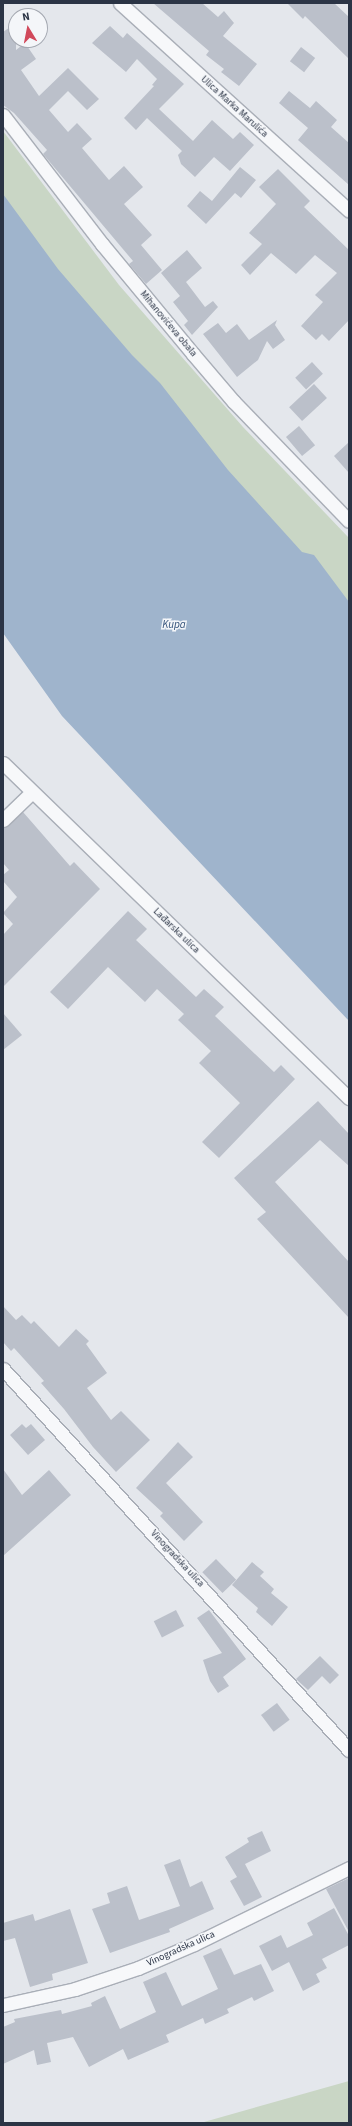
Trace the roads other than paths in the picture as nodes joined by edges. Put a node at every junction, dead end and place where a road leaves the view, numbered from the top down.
1 (120, 3) edge
2 (3, 115) edge
3 (349, 211) edge
4 (349, 521) edge
5 (3, 763) edge
6 (32, 792) junction
7 (3, 820) edge
8 (349, 1098) edge
9 (3, 1369) edge
10 (349, 1750) edge
11 (349, 1868) edge
12 (3, 2005) edge

1 - 3 street, Ulica Marka Marulića
2 - 4 street, Mihanovićeva obala
5 - 6 street, Lađarska ulica
6 - 7 street
6 - 8 street, Lađarska ulica
9 - 10 street, Vinogradska ulica
11 - 12 street, Vinogradska ulica

